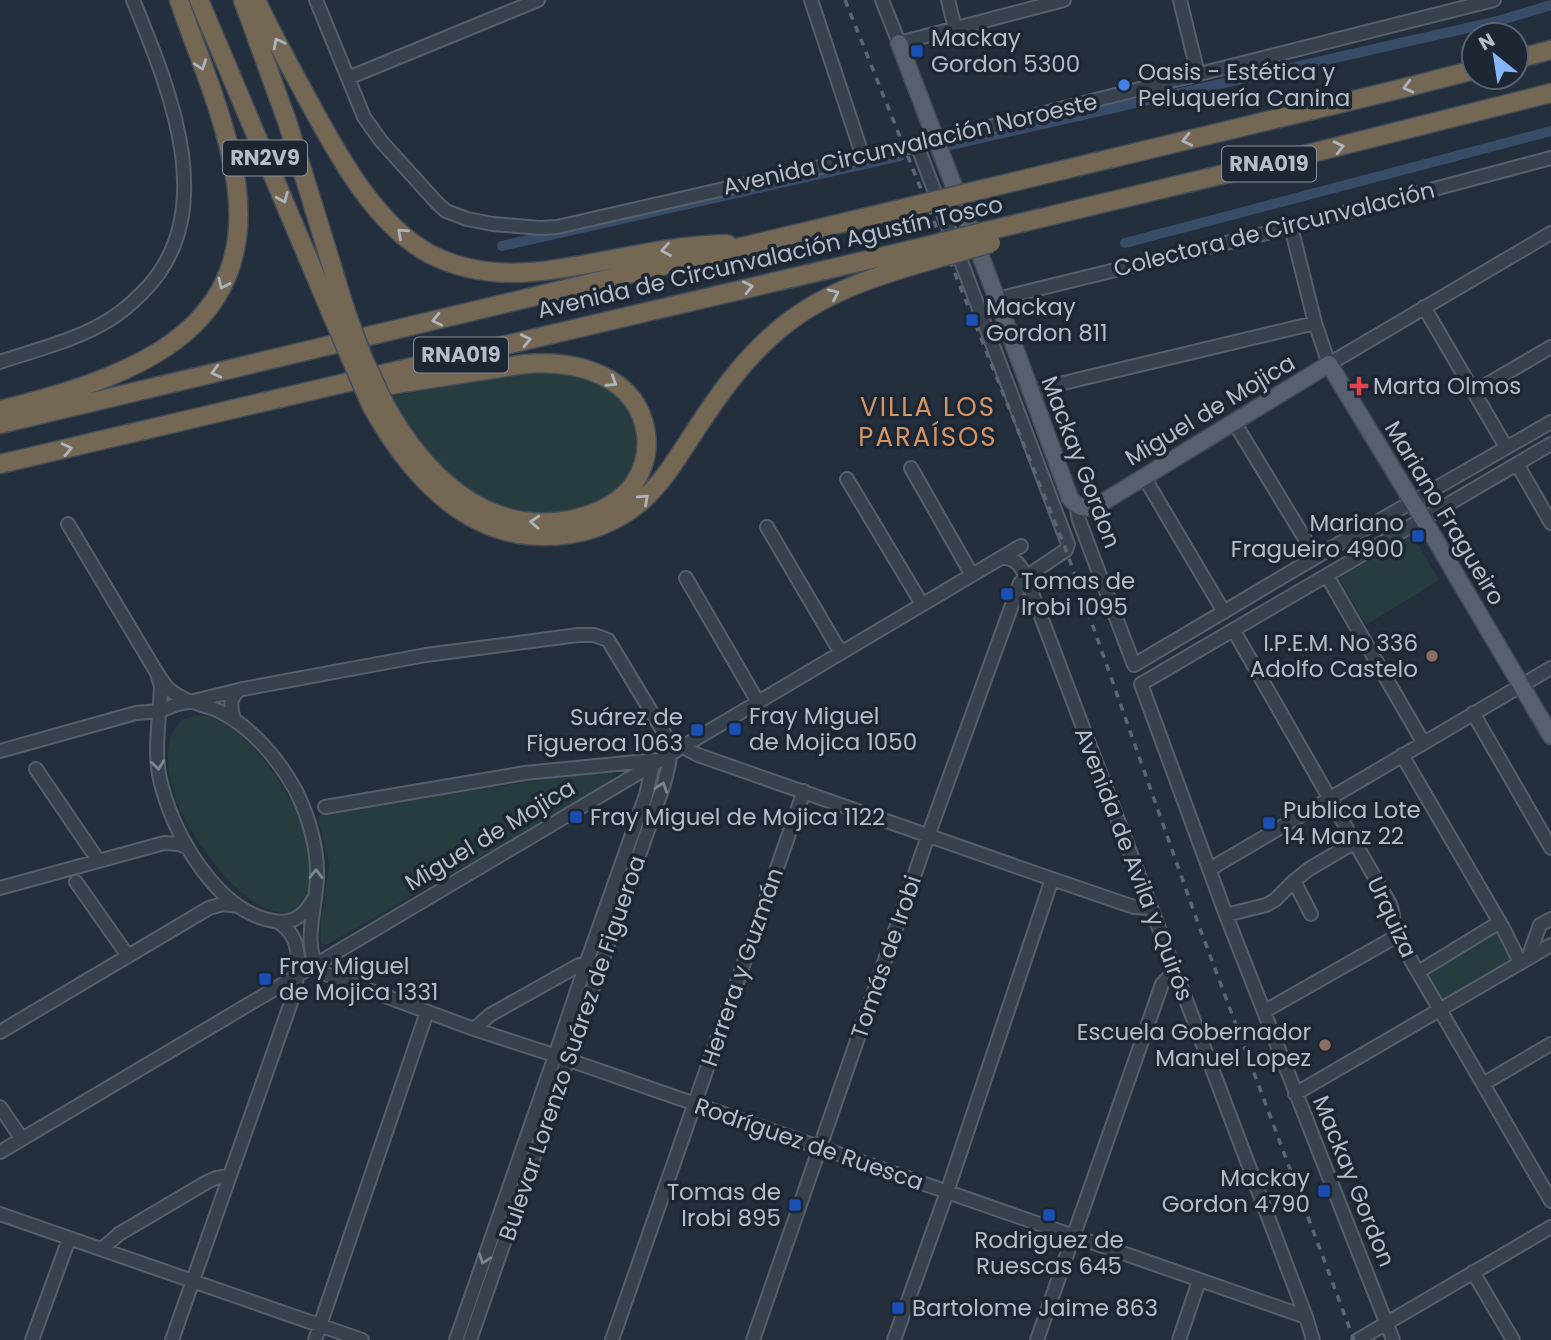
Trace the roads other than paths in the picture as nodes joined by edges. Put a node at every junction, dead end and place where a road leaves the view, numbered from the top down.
1 (133, 0) edge
2 (179, 0) edge
3 (199, 0) edge
4 (243, 0) edge
5 (256, 0) edge
6 (316, 0) edge
7 (538, 0) edge
8 (811, 0) edge
9 (882, 0) edge
10 (948, 0) edge
11 (1064, 0) edge
12 (1180, 0) edge
13 (1494, 0) edge
14 (1473, 3) edge
15 (955, 28) junction
16 (899, 43) junction
17 (1551, 50) edge
18 (1530, 55) edge
19 (1198, 74) junction
20 (1460, 74) edge
21 (348, 78) junction
22 (1551, 93) edge
23 (935, 140) junction
24 (916, 145) junction
25 (863, 157) junction
26 (1551, 158) edge
27 (1291, 227) junction
28 (1551, 233) edge
29 (759, 243) junction
30 (926, 254) junction
31 (997, 299) junction
32 (1424, 307) junction
33 (339, 314) junction
34 (1315, 323) junction
35 (1551, 347) edge
36 (0, 362) edge
37 (1329, 364) junction
38 (305, 391) junction
39 (1030, 391) junction
40 (1474, 392) junction
41 (377, 404) junction
42 (0, 410) edge
43 (1234, 422) junction
44 (1551, 422) edge
45 (0, 424) edge
46 (1551, 444) edge
47 (1506, 447) junction
48 (0, 464) edge
49 (1517, 464) junction
50 (911, 468) dead end
51 (1144, 477) junction
52 (847, 479) dead end
53 (1412, 501) junction
54 (1077, 512) junction
55 (1423, 519) junction
56 (1551, 523) edge
57 (68, 524) dead end
58 (767, 527) dead end
59 (1061, 527) junction
60 (1021, 546) dead end
61 (1003, 556) junction
62 (1316, 557) junction
63 (972, 575) junction
64 (1327, 576) junction
65 (1026, 577) junction
66 (686, 578) dead end
67 (922, 604) junction
68 (1224, 612) junction
69 (1234, 631) junction
70 (841, 653) junction
71 (1551, 668) edge
72 (157, 673) junction
73 (1521, 685) junction
74 (243, 688) junction
75 (194, 701) junction
76 (758, 702) junction
77 (160, 711) junction
78 (136, 713) junction
79 (1473, 713) junction
80 (234, 719) junction
81 (157, 733) junction
82 (1551, 736) edge
83 (1423, 742) junction
84 (0, 751) edge
85 (668, 755) junction
86 (1402, 755) junction
87 (36, 769) dead end
88 (804, 792) junction
89 (297, 795) junction
90 (1330, 798) junction
91 (325, 807) junction
92 (173, 820) junction
93 (312, 830) junction
94 (928, 836) junction
95 (1355, 842) junction
96 (164, 843) junction
97 (188, 848) junction
98 (1551, 848) edge
99 (98, 860) junction
100 (1210, 869) junction
101 (210, 879) junction
102 (1052, 879) junction
103 (1294, 881) junction
104 (76, 882) dead end
105 (0, 888) edge
106 (315, 898) junction
107 (240, 906) junction
108 (209, 908) junction
109 (1151, 908) junction
110 (1311, 914) dead end
111 (1226, 915) junction
112 (1551, 919) edge
113 (278, 922) junction
114 (1500, 922) junction
115 (1397, 936) junction
116 (1551, 945) edge
117 (128, 956) junction
118 (1524, 960) junction
119 (586, 964) junction
120 (315, 965) junction
121 (600, 968) junction
122 (1175, 971) junction
123 (1418, 972) junction
124 (296, 977) junction
125 (1440, 1010) junction
126 (427, 1012) junction
127 (1265, 1012) junction
128 (474, 1029) junction
129 (0, 1032) edge
130 (1551, 1044) edge
131 (555, 1056) junction
132 (569, 1060) junction
133 (1483, 1084) junction
134 (1295, 1094) junction
135 (694, 1103) junction
136 (0, 1107) edge
137 (22, 1139) junction
138 (820, 1147) junction
139 (0, 1152) edge
140 (229, 1176) junction
141 (947, 1192) junction
142 (1551, 1201) edge
143 (0, 1214) edge
144 (1551, 1227) edge
145 (1074, 1237) junction
146 (69, 1239) junction
147 (102, 1249) junction
148 (1473, 1272) junction
149 (1199, 1280) junction
150 (192, 1282) junction
151 (1306, 1317) junction
152 (1387, 1323) junction
153 (320, 1326) junction
154 (32, 1340) edge
155 (172, 1340) edge
156 (315, 1340) edge
157 (362, 1340) edge
158 (456, 1340) edge
159 (470, 1340) edge
160 (612, 1340) edge
161 (753, 1340) edge
162 (894, 1340) edge
163 (1037, 1340) edge
164 (1179, 1340) edge
165 (1313, 1340) edge
166 (1358, 1340) edge
167 (1393, 1340) edge
168 (1513, 1340) edge

1 - 36 street
2 -> 42 highway
3 -> 33 highway, RN2V9
4 - 33 highway, RN2V9
29 -> 5 highway
6 - 21 street
7 - 21 street
8 - 25 street
9 - 16 street, Mackay Gordon
10 - 15 street
11 - 15 street
12 - 19 street
13 - 14 street, Avenida Circunvalación Noroeste
14 - 19 street, Avenida Circunvalación Noroeste
15 - 16 street
16 - 23 main road, Mackay Gordon
17 - 18 highway
19 - 23 street, Avenida Circunvalación Noroeste
20 -> 29 highway, Avenida de Circunvalación Agustín Tosco / RNA019, bridge
21 - 25 street, Avenida Circunvalación Noroeste
30 -> 22 highway, Avenida de Circunvalación Agustín Tosco / RNA019, bridge
23 - 24 street, Avenida Circunvalación Noroeste
23 - 31 main road, Mackay Gordon
24 - 25 street, Avenida Circunvalación Noroeste
24 - 59 street
26 - 27 street, Colectora de Circunvalación
27 - 31 street, Colectora de Circunvalación
27 - 34 street, Mariano Fragueiro
28 - 32 street
29 -> 45 highway, Avenida de Circunvalación Agustín Tosco / RNA019
38 -> 30 highway, Avenida de Circunvalación Agustín Tosco / RNA019
41 -> 30 highway
31 - 39 main road, Mackay Gordon
32 - 37 street
32 - 40 street
33 - 41 highway, RN2V9, bridge
34 - 37 street, Mariano Fragueiro
34 - 39 street
35 - 40 street
37 - 43 main road, Miguel de Mojica
37 - 53 main road, Mariano Fragueiro
38 -> 41 highway
48 -> 38 highway, Avenida de Circunvalación Agustín Tosco / RNA019
39 - 54 main road, Mackay Gordon
40 - 47 street
43 - 51 main road, Miguel de Mojica
43 - 62 street
44 - 47 street
46 - 49 street
47 - 53 street
49 - 55 street
49 - 56 street
50 - 63 street
51 - 54 main road, Miguel de Mojica
51 - 68 street
52 - 67 street
53 - 55 main road, Mariano Fragueiro
53 - 62 street
54 - 59 street
54 - 68 street, Mackay Gordon
55 - 64 street
55 - 73 main road, Mariano Fragueiro
57 - 72 street
58 - 70 street
59 - 65 street
60 - 61 street, Miguel de Mojica
61 - 63 street, Miguel de Mojica
61 - 65 street, Avenida de Avila y Quirós
62 - 68 street
63 - 67 street, Miguel de Mojica
64 - 69 street
64 - 83 street
65 - 94 street, Tomás de Irobi
65 - 109 street, Avenida de Avila y Quirós
66 - 76 street
67 - 70 street, Miguel de Mojica
69 - 90 street, Urquiza
69 - 100 street, Mackay Gordon
70 - 76 street, Miguel de Mojica
71 - 73 street
72 - 75 street
72 - 77 street
73 - 79 street
73 - 82 main road, Mariano Fragueiro
74 - 75 street
74 - 80 street
74 - 85 street
75 - 77 street
75 - 80 street
76 - 85 street, Miguel de Mojica
77 - 78 street
77 - 81 street
78 - 81 street
78 - 84 street
79 - 83 street
79 - 98 street
80 - 89 street
81 -> 92 street
83 - 86 street
85 - 88 street
85 - 91 street
85 - 119 street, Bulevar Lorenzo Suárez de Figueroa
85 - 120 street, Miguel de Mojica
121 -> 85 street, Bulevar Lorenzo Suárez de Figueroa
86 - 90 street
86 - 114 street
87 - 99 street
88 - 94 street
88 - 135 street, Herrera y Guzmán
89 - 91 street
89 - 93 street
90 - 95 street, Urquiza
90 - 100 street
91 - 93 street
92 - 96 street
92 - 97 street
106 -> 93 street
94 - 102 street
94 - 138 street, Tomás de Irobi
95 - 103 street
95 - 115 street, Urquiza
96 - 97 street
96 - 99 street
97 - 101 street
99 - 105 street
100 - 111 street, Mackay Gordon
101 - 107 street
101 - 108 street
102 - 109 street
102 - 141 street
103 - 110 street
103 - 111 street
104 - 117 street
106 - 113 street
106 - 120 street
107 - 108 street
107 - 113 street
108 - 117 street
109 - 122 street, Avenida de Avila y Quirós
111 - 127 street, Mackay Gordon
112 - 118 street
113 - 124 street
114 - 118 street
114 - 123 street
115 - 123 street, Urquiza
115 - 127 street
116 - 118 street
117 - 129 street
118 - 125 street
119 - 121 street
119 - 128 street
119 - 131 street, Bulevar Lorenzo Suárez de Figueroa
120 - 124 street, Miguel de Mojica
120 - 126 street, Rodríguez de Ruesca
121 - 132 street, Bulevar Lorenzo Suárez de Figueroa
122 - 145 street
122 - 151 street, Avenida de Avila y Quirós
123 - 125 street, Urquiza
124 - 137 street, Miguel de Mojica
124 - 140 street
125 - 133 street, Urquiza
125 - 134 street
126 - 128 street, Rodríguez de Ruesca
126 - 153 street
127 - 134 street, Mackay Gordon
128 - 131 street, Rodríguez de Ruesca
130 - 133 street
131 - 132 street, Rodríguez de Ruesca
131 -> 158 street, Bulevar Lorenzo Suárez de Figueroa
132 - 135 street, Rodríguez de Ruesca
132 - 159 street, Bulevar Lorenzo Suárez de Figueroa
133 - 142 street, Urquiza
134 - 152 street, Mackay Gordon
135 - 138 street, Rodríguez de Ruesca
135 - 160 street, Herrera y Guzmán
136 - 137 street
137 - 139 street, Miguel de Mojica
138 - 141 street, Rodríguez de Ruesca
138 - 161 street, Tomás de Irobi
140 - 147 street
140 - 150 street
141 - 145 street, Rodríguez de Ruesca
141 - 162 street
143 - 146 street
144 - 148 street
145 - 149 street, Rodríguez de Ruesca
145 - 163 street
146 - 147 street
146 - 154 street
147 - 150 street
148 - 152 street
148 - 168 street
149 - 151 street, Rodríguez de Ruesca
149 - 164 street
150 - 153 street
150 - 155 street
151 - 165 street, Avenida de Avila y Quirós
152 - 166 street
152 - 167 street, Mackay Gordon
153 - 156 street
153 - 157 street

